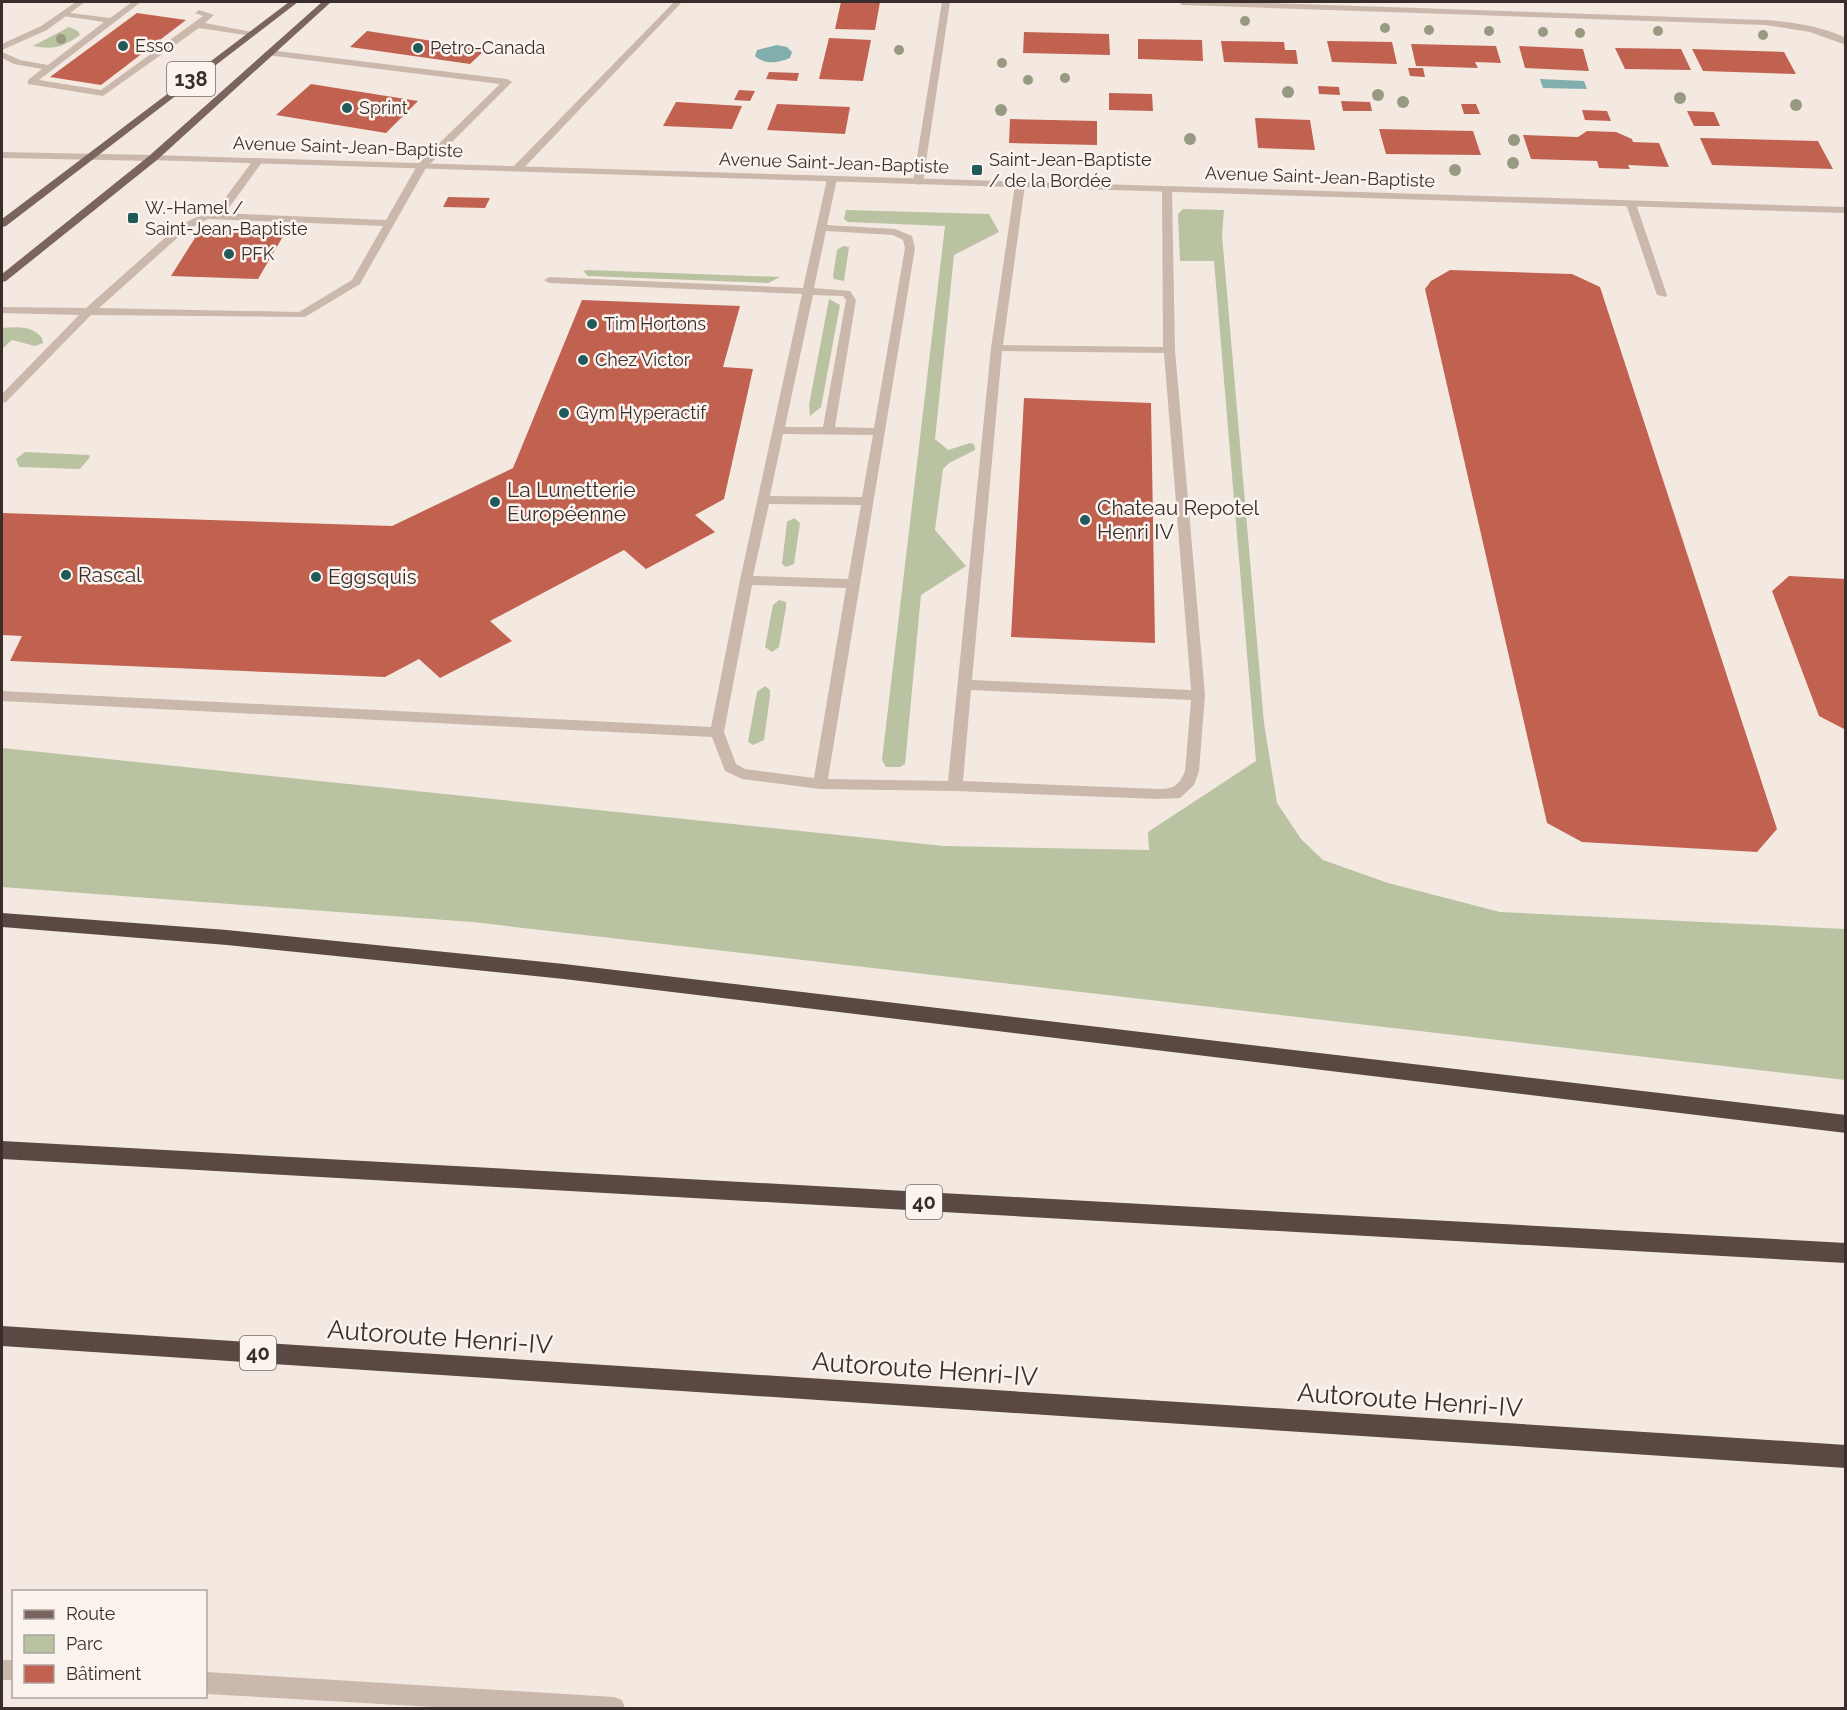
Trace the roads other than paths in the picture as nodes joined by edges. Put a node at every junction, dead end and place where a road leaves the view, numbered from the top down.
1 (81, 2) edge
2 (294, 2) edge
3 (327, 2) edge
4 (678, 2) edge
5 (946, 2) edge
6 (1182, 2) edge
7 (136, 3) edge
8 (150, 6) dead end
9 (199, 13) dead end
10 (66, 14) junction
11 (111, 25) junction
12 (197, 25) junction
13 (252, 33) junction
14 (165, 36) dead end
15 (181, 38) junction
16 (1845, 42) edge
17 (2, 47) edge
18 (269, 53) junction
19 (68, 54) junction
20 (2, 55) edge
21 (80, 56) dead end
22 (130, 63) dead end
23 (145, 65) junction
24 (49, 68) junction
25 (2, 155) edge
26 (89, 157) junction
27 (153, 158) junction
28 (258, 161) junction
29 (422, 166) junction
30 (517, 169) junction
31 (832, 179) junction
32 (918, 182) junction
33 (1020, 185) junction
34 (1167, 189) junction
35 (1631, 204) junction
36 (1845, 210) edge
37 (206, 216) junction
38 (390, 223) junction
39 (2, 224) edge
40 (821, 228) junction
41 (2, 279) edge
42 (549, 280) dead end
43 (808, 290) junction
44 (1662, 295) dead end
45 (2, 309) edge
46 (89, 311) junction
47 (997, 348) junction
48 (1168, 350) junction
49 (2, 400) edge
50 (778, 430) junction
51 (828, 431) junction
52 (879, 432) junction
53 (763, 500) junction
54 (868, 501) junction
55 (746, 580) junction
56 (854, 584) junction
57 (965, 686) junction
58 (1198, 695) junction
59 (2, 696) edge
60 (717, 732) junction
61 (820, 784) junction
62 (955, 786) junction
63 (2, 921) edge
64 (1845, 1124) edge
65 (2, 1150) edge
66 (1845, 1253) edge
67 (2, 1336) edge
68 (1845, 1457) edge
69 (207, 1683) edge
70 (614, 1708) edge

1 - 10 street
2 - 13 main road, 138
3 - 18 main road, 138
4 - 30 street
5 - 32 street
6 - 16 street
7 - 8 street
7 - 11 street
9 - 12 street
10 - 11 street
10 - 17 street
11 - 19 street
12 - 13 street
12 - 15 street
13 - 26 main road, 138
14 - 15 street
15 - 23 street
18 - 27 main road, 138
18 - 29 street
19 - 21 street
19 - 24 street
20 - 24 street
22 - 23 street
23 - 24 street
25 - 26 street, Avenue Saint-Jean-Baptiste
26 - 27 street, Avenue Saint-Jean-Baptiste
26 - 39 main road, 138
27 - 28 street, Avenue Saint-Jean-Baptiste
27 - 41 main road, 138
28 - 29 street, Avenue Saint-Jean-Baptiste
28 - 37 street
29 - 30 street, Avenue Saint-Jean-Baptiste
29 - 38 street
30 - 31 street, Avenue Saint-Jean-Baptiste
31 - 32 street, Avenue Saint-Jean-Baptiste
31 - 40 street
32 - 33 street, Avenue Saint-Jean-Baptiste
33 - 34 street, Avenue Saint-Jean-Baptiste
33 - 47 street
34 - 35 street, Avenue Saint-Jean-Baptiste
34 - 48 street
35 - 36 street, Avenue Saint-Jean-Baptiste
35 - 44 street
37 - 38 street
37 - 46 street
38 - 46 street
40 - 43 street
40 - 52 street
42 - 43 street
43 - 50 street
43 - 51 street
45 - 46 street
46 - 49 street
47 - 48 street
47 - 57 street
48 - 58 street
50 - 51 street
50 - 53 street
51 - 52 street
52 - 54 street
53 - 54 street
53 - 55 street
54 - 56 street
55 - 56 street
55 - 60 street
56 - 61 street
57 - 58 street
57 - 62 street
58 - 62 street
59 - 60 street
60 - 61 street
61 - 62 street
63 - 64 highway
65 - 66 highway, 40
67 - 68 highway, Autoroute Henri-IV / 40
69 - 70 street

